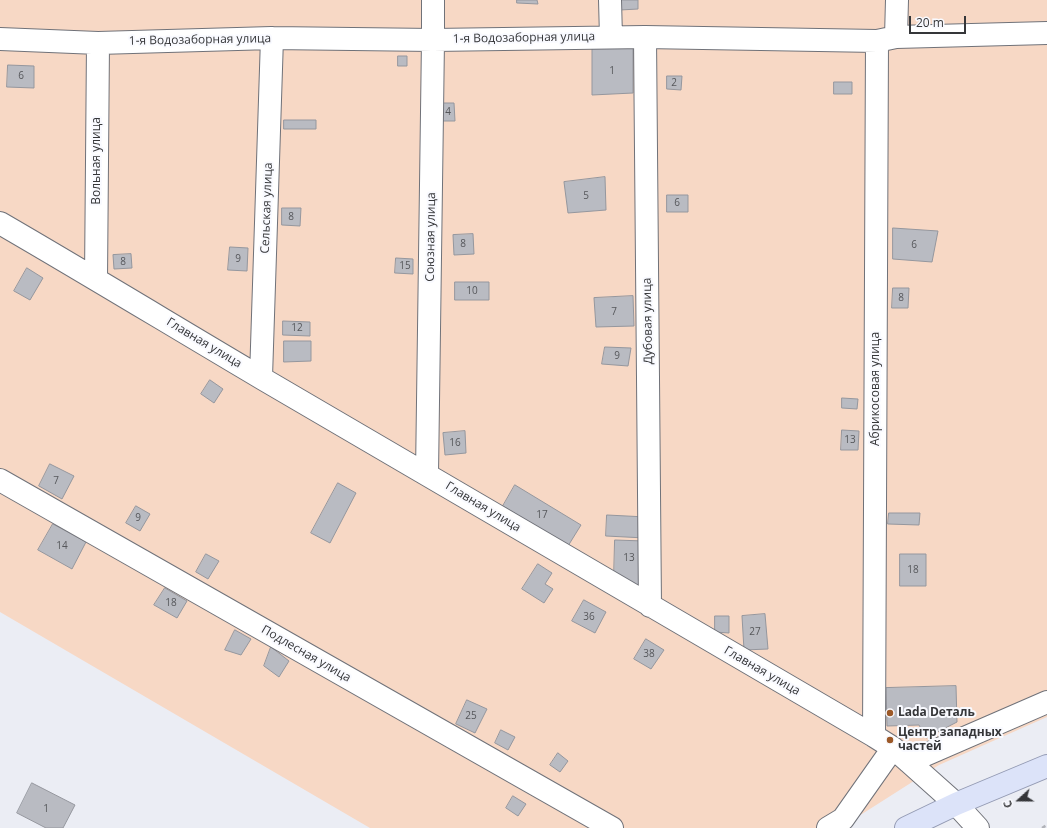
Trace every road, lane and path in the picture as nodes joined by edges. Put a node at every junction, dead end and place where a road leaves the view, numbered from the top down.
1 (433, 0) edge
2 (610, 0) edge
3 (897, 0) edge
4 (1047, 34) edge
5 (611, 37) junction
6 (645, 37) junction
7 (272, 38) junction
8 (0, 39) edge
9 (886, 39) junction
10 (434, 40) junction
11 (98, 43) junction
12 (0, 223) edge
13 (96, 279) junction
14 (261, 377) junction
15 (427, 474) junction
16 (0, 480) edge
17 (650, 606) junction
18 (1047, 702) edge
19 (874, 736) junction
20 (901, 755) junction
21 (1047, 766) edge
22 (956, 804) junction
23 (1047, 826) edge
24 (612, 828) edge
25 (828, 828) edge
26 (906, 828) edge
27 (978, 828) edge
28 (1042, 828) edge

1 - 10 street, Союзная улица
2 - 5 street
3 - 9 street, Абрикосовая улица
4 - 9 street, 1-я Водозаборная улица
5 - 6 street, 1-я Водозаборная улица
5 - 10 street, 1-я Водозаборная улица
6 - 9 street, 1-я Водозаборная улица
6 - 17 street, Дубовая улица
7 - 10 street, 1-я Водозаборная улица
7 - 11 street, 1-я Водозаборная улица
7 - 14 street, Сельская улица
8 - 11 street, 1-я Водозаборная улица
9 - 19 street, Абрикосовая улица
10 - 15 street, Союзная улица
11 - 13 street, Вольная улица
12 - 13 street, Главная улица
13 - 14 street, Главная улица
14 - 15 street, Главная улица
15 - 17 street, Главная улица
16 - 24 street, Подлесная улица
17 - 19 street, Главная улица
18 - 20 street
19 - 20 street, Главная улица
20 - 22 street, Главная улица
20 - 25 street
21 - 22 main road
22 - 26 main road
22 - 27 street, Главная улица
23 - 28 path

